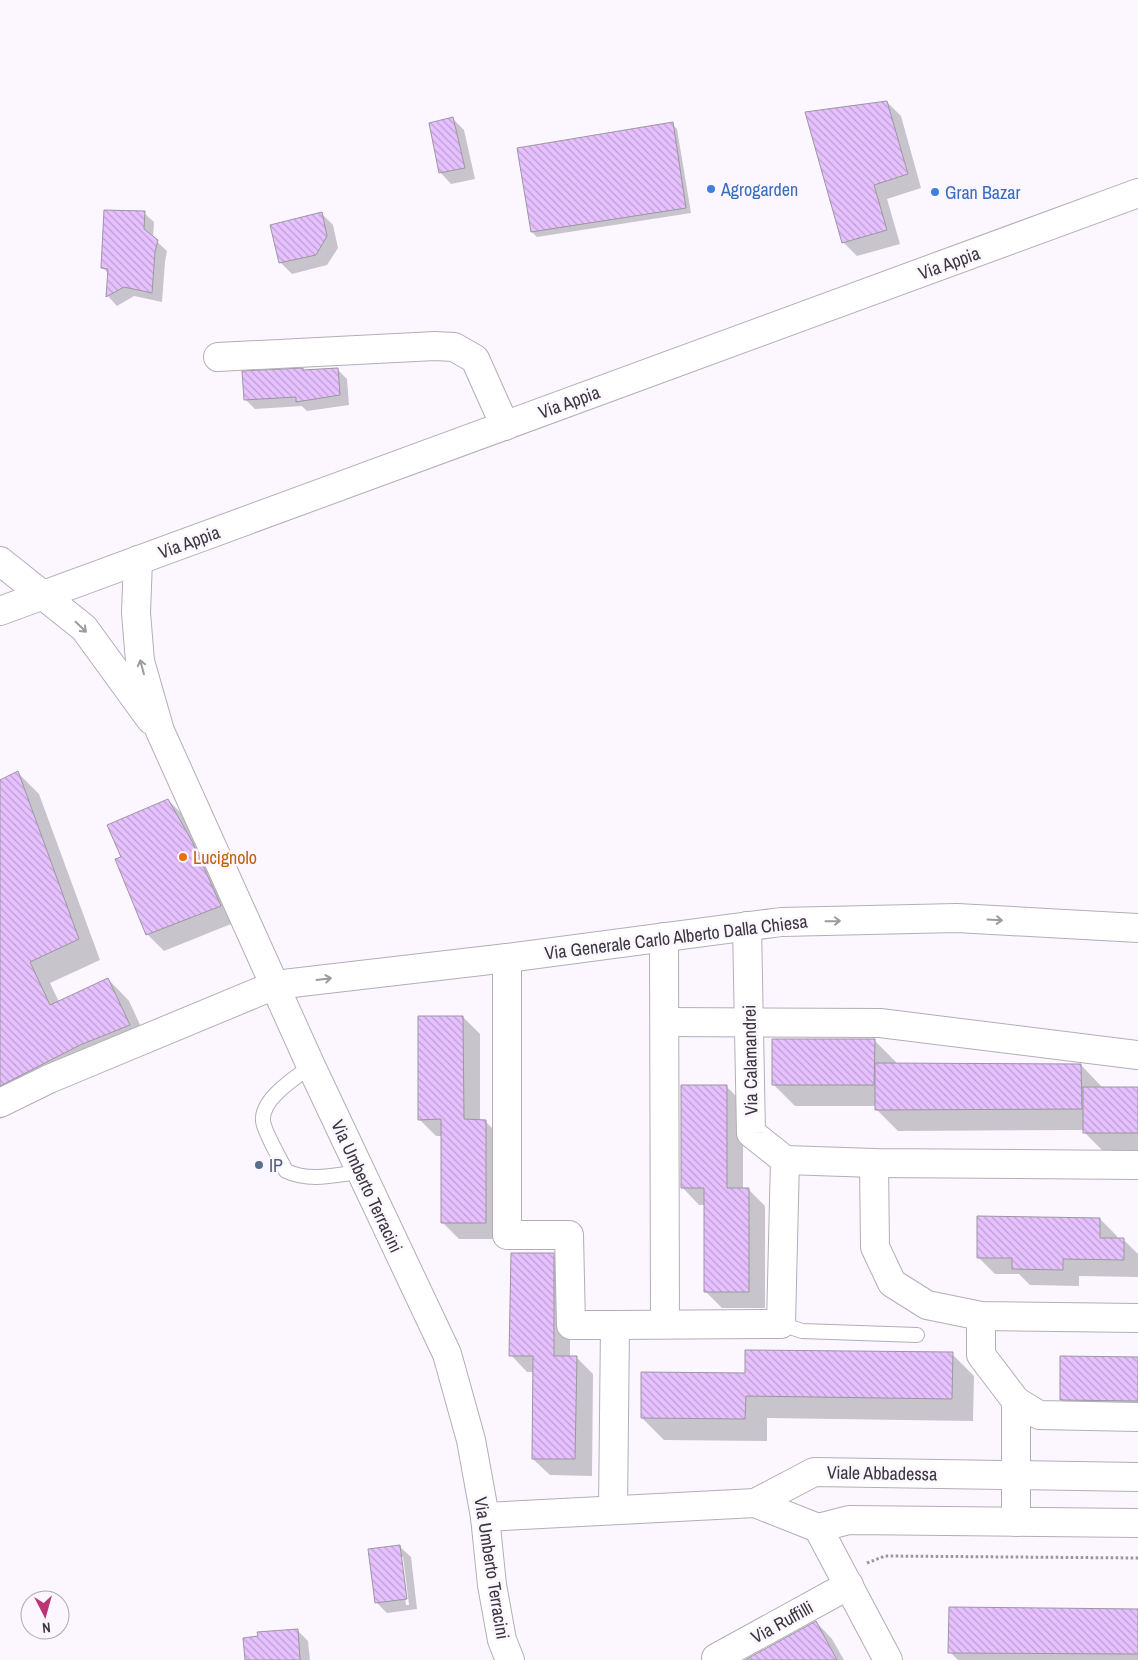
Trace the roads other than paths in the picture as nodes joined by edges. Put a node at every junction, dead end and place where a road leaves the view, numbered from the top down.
1 (1138, 194) edge
2 (218, 357) dead end
3 (505, 426) junction
4 (138, 560) junction
5 (0, 561) edge
6 (43, 596) junction
7 (0, 611) edge
8 (160, 731) junction
9 (746, 926) junction
10 (1138, 928) edge
11 (664, 937) junction
12 (507, 958) junction
13 (275, 985) junction
14 (665, 1022) junction
15 (749, 1022) junction
16 (1138, 1055) edge
17 (310, 1066) junction
18 (0, 1103) edge
19 (784, 1160) junction
20 (874, 1163) junction
21 (1138, 1165) edge
22 (360, 1172) junction
23 (981, 1316) junction
24 (1138, 1318) edge
25 (665, 1324) junction
26 (781, 1324) junction
27 (615, 1325) junction
28 (917, 1335) dead end
29 (1016, 1401) junction
30 (1138, 1417) edge
31 (1016, 1475) junction
32 (1138, 1477) edge
33 (755, 1503) junction
34 (613, 1510) junction
35 (485, 1517) junction
36 (1016, 1522) junction
37 (1138, 1523) edge
38 (818, 1528) junction
39 (845, 1579) junction
40 (510, 1660) edge
41 (717, 1660) edge
42 (888, 1660) edge

1 - 3 street, Via Appia
2 - 3 street
3 - 4 street, Via Appia
4 - 6 street, Via Appia
8 -> 4 street
5 - 6 street
6 - 7 street, Via Appia
6 -> 8 street
8 - 13 street, Via Umberto Terracini
9 -> 10 street, Via Generale Carlo Alberto Dalla Chiesa
9 - 11 street, Via Generale Carlo Alberto Dalla Chiesa
9 - 15 street, Via Calamandrei
11 - 12 street, Via Generale Carlo Alberto Dalla Chiesa
11 - 14 street
13 -> 12 street, Via Generale Carlo Alberto Dalla Chiesa
12 - 27 street
13 - 17 street, Via Umberto Terracini
13 - 18 street, Via Generale Carlo Alberto Dalla Chiesa
14 - 15 street
14 - 25 street
15 - 16 street
15 - 19 street, Via Calamandrei
17 - 22 street, Via Umberto Terracini
17 - 22 lane
19 - 20 street
19 - 26 street
20 - 21 street
20 - 23 street
22 - 35 street, Via Umberto Terracini
23 - 24 street
23 - 29 street
25 - 26 street
25 - 27 street
26 - 28 lane
27 - 34 street
29 - 30 street
29 - 31 street
31 - 32 street, Viale Abbadessa
31 - 33 street, Viale Abbadessa
31 - 36 street
33 - 34 street, Viale Abbadessa
33 - 38 street
34 - 35 street, Viale Abbadessa
35 - 40 street, Via Umberto Terracini
36 - 37 street
36 - 38 street
38 - 39 street
39 - 41 street, Via Ruffilli
39 - 42 street

